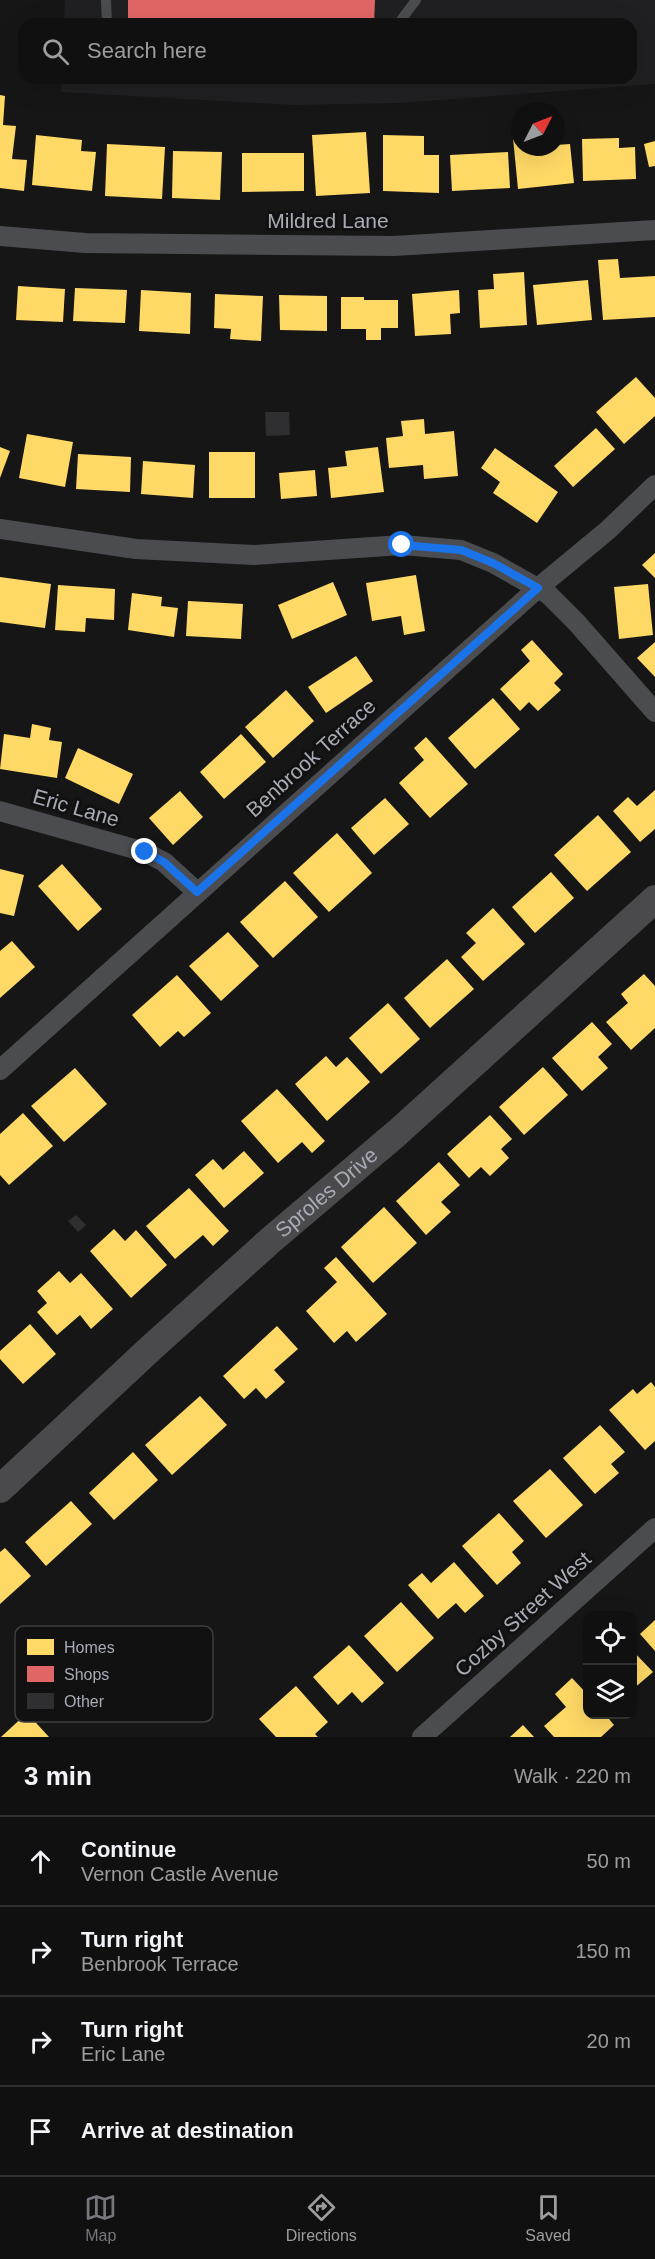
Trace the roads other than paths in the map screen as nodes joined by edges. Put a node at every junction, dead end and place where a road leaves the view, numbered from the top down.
1 (106, 0) edge
2 (417, 0) edge
3 (107, 18) edge
4 (403, 18) edge
5 (655, 230) edge
6 (0, 236) edge
7 (655, 485) edge
8 (0, 530) edge
9 (538, 588) junction
10 (655, 712) edge
11 (0, 811) edge
12 (197, 892) junction
13 (655, 898) edge
14 (0, 1070) edge
15 (0, 1489) edge
16 (655, 1528) edge
17 (422, 1737) edge

1 - 3 lane
2 - 4 lane
5 - 6 street, Mildred Lane
7 - 9 street, Benbrook Terrace
8 - 9 street
9 - 10 street
9 - 12 street, Benbrook Terrace
11 - 12 street, Eric Lane
12 - 14 street, Benbrook Terrace
13 - 15 street, Sproles Drive
16 - 17 street, Cozby Street West

